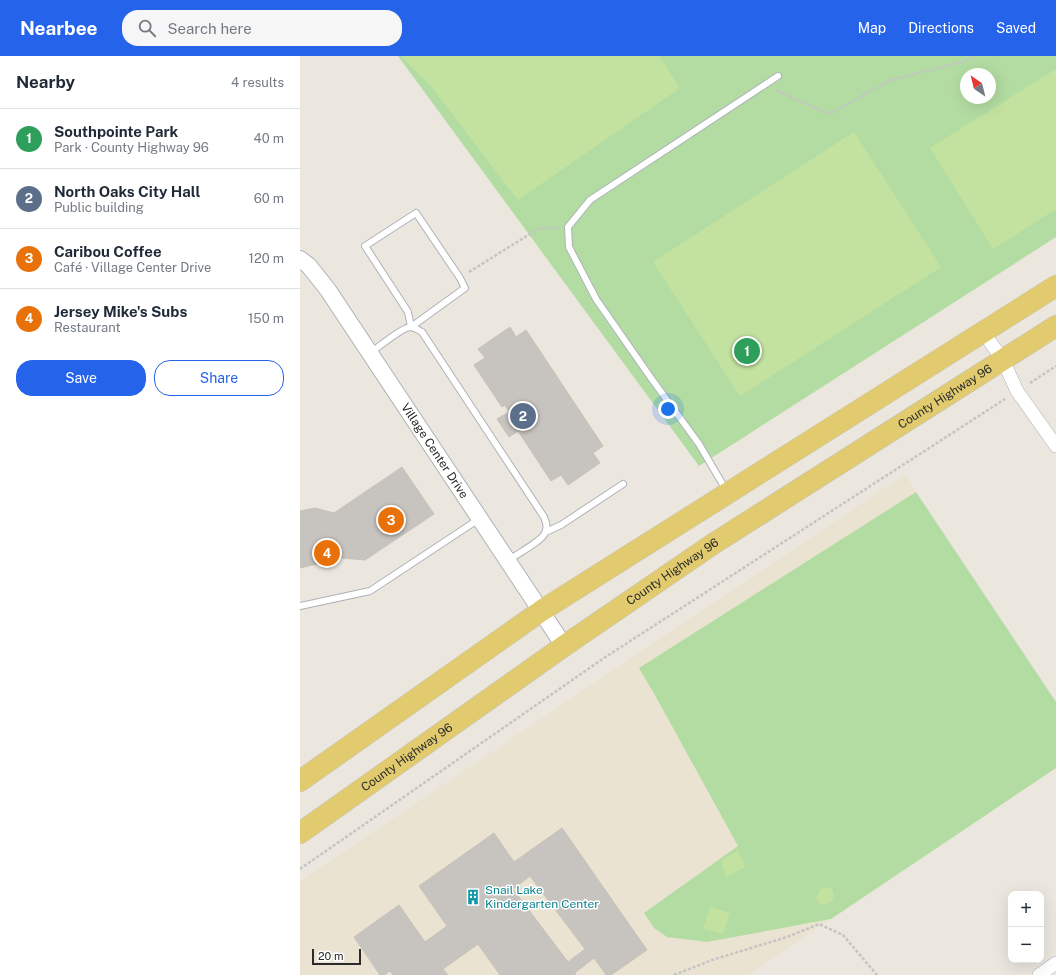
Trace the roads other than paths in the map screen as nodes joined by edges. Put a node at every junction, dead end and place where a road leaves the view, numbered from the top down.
1 (778, 76) dead end
2 (300, 259) edge
3 (1056, 286) edge
4 (1056, 326) edge
5 (411, 327) junction
6 (983, 332) junction
7 (370, 354) junction
8 (1003, 360) junction
9 (1056, 446) edge
10 (623, 484) dead end
11 (728, 493) junction
12 (480, 519) junction
13 (546, 532) junction
14 (508, 561) junction
15 (300, 606) edge
16 (541, 611) junction
17 (564, 646) junction
18 (300, 781) edge
19 (300, 833) edge
20 (1056, 963) edge
21 (1039, 975) edge

1 - 11 lane
2 - 7 street, Village Center Drive
3 - 6 main road
4 - 8 main road, County Highway 96
5 - 5 lane
5 - 7 lane
5 - 13 lane
6 - 8 street
6 - 11 main road
7 - 12 street, Village Center Drive
8 - 9 street
8 - 17 main road, County Highway 96
10 - 13 lane
11 - 16 main road
12 - 14 street, Village Center Drive
12 - 15 lane
13 - 14 lane
14 - 16 street, Village Center Drive
16 - 17 street, Village Center Drive
16 - 18 main road
17 - 19 main road, County Highway 96
20 - 21 street

